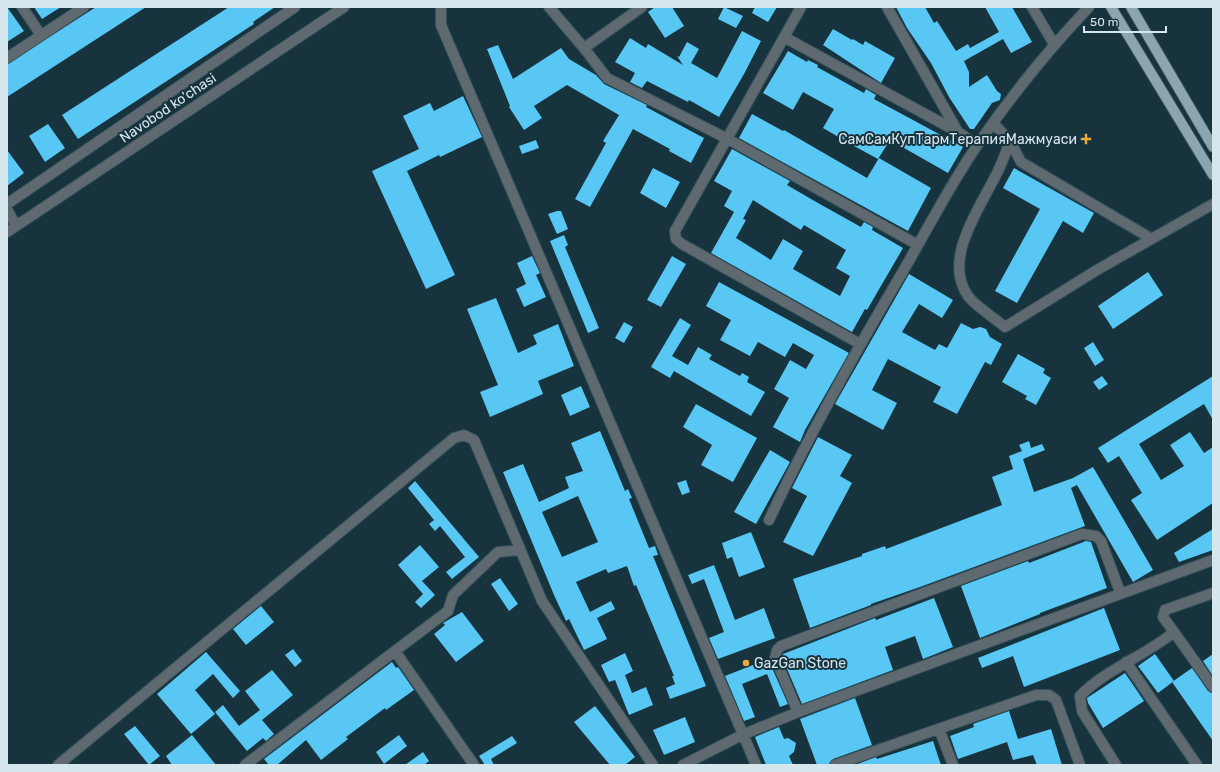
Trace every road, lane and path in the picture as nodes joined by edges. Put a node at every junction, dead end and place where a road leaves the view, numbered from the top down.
1 (22, 7) edge
2 (84, 7) edge
3 (296, 7) edge
4 (344, 7) edge
5 (441, 7) edge
6 (549, 7) edge
7 (642, 7) edge
8 (801, 7) edge
9 (887, 7) edge
10 (1032, 7) edge
11 (1089, 7) edge
12 (1111, 7) edge
13 (1130, 7) edge
14 (42, 35) junction
15 (784, 37) junction
16 (1054, 44) junction
17 (584, 48) junction
18 (7, 58) edge
19 (993, 123) junction
20 (958, 132) junction
21 (726, 138) junction
22 (1010, 141) junction
23 (977, 145) junction
24 (1213, 147) edge
25 (1213, 175) edge
26 (7, 204) edge
27 (1213, 204) edge
28 (7, 209) edge
29 (16, 226) junction
30 (7, 232) edge
31 (1152, 239) junction
32 (918, 245) junction
33 (860, 344) junction
34 (769, 520) dead end
35 (520, 550) junction
36 (1213, 560) edge
37 (1120, 592) junction
38 (1213, 593) edge
39 (1174, 632) junction
40 (395, 651) junction
41 (1126, 662) junction
42 (1213, 687) edge
43 (798, 712) junction
44 (939, 729) junction
45 (742, 735) junction
46 (58, 765) edge
47 (245, 765) edge
48 (474, 765) edge
49 (654, 765) edge
50 (683, 765) edge
51 (756, 765) edge
52 (835, 765) edge
53 (953, 765) edge
54 (1080, 765) edge
55 (1116, 765) edge
56 (1197, 765) edge

1 - 14 street
2 - 14 street
3 - 26 street
4 - 29 street, Navobod ko'chasi
5 - 45 street
6 - 17 street
7 - 17 street
8 - 15 street
9 - 20 street
10 - 16 street
11 - 16 street
12 - 25 main road
13 - 24 main road
14 - 18 street
15 - 20 street
15 - 21 street
16 - 19 street
17 - 21 street
19 - 22 street
19 - 23 street
20 - 23 street
21 - 32 street
21 - 33 street
22 - 31 street
22 - 31 street
23 - 32 street
27 - 31 street
28 - 29 street
29 - 30 street, Navobod ko'chasi
32 - 33 street
33 - 34 street
35 - 40 street
35 - 46 street
35 - 49 street
36 - 37 street
37 - 43 street
37 - 43 street
38 - 39 street
39 - 41 street
39 - 42 street
40 - 47 street
40 - 48 street
41 - 55 street
41 - 56 street
43 - 45 street
44 - 52 street
44 - 53 street
44 - 54 street
45 - 50 street
45 - 51 street

